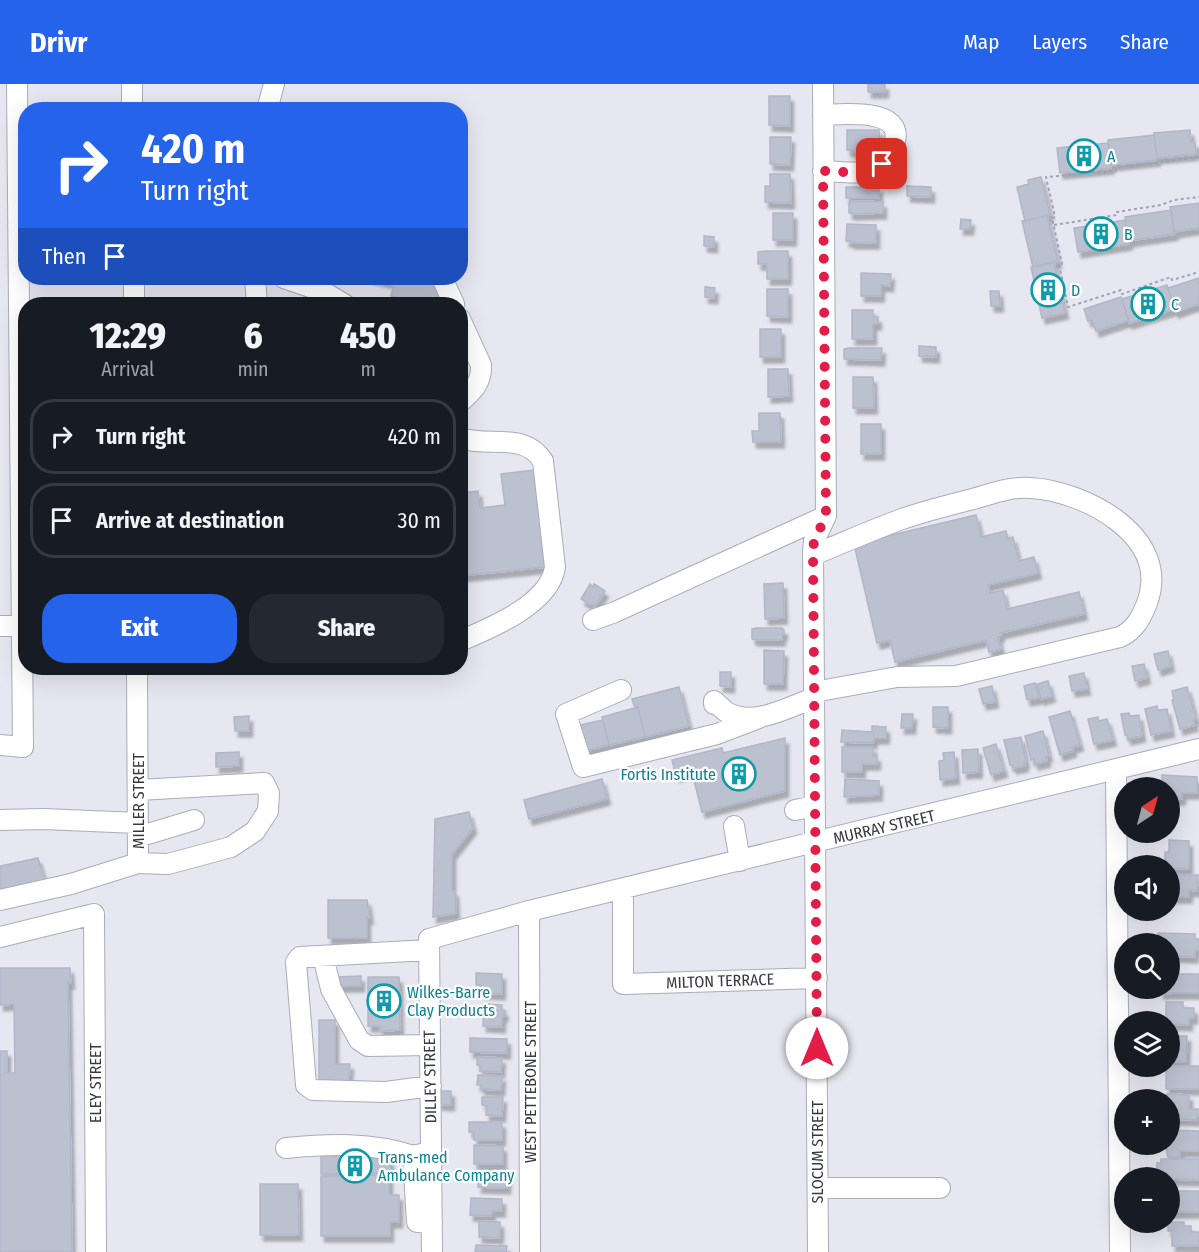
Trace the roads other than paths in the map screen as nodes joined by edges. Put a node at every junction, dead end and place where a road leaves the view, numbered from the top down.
1 (17, 84) edge
2 (132, 84) edge
3 (274, 84) edge
4 (823, 84) edge
5 (132, 102) edge
6 (269, 102) edge
7 (823, 115) junction
8 (823, 171) junction
9 (15, 275) edge
10 (306, 285) edge
11 (330, 297) edge
12 (468, 337) edge
13 (18, 392) edge
14 (468, 394) edge
15 (468, 440) edge
16 (826, 516) junction
17 (813, 555) junction
18 (593, 620) dead end
19 (0, 626) edge
20 (18, 626) edge
21 (468, 638) edge
22 (24, 675) edge
23 (137, 675) edge
24 (621, 690) dead end
25 (814, 695) junction
26 (714, 704) dead end
27 (759, 718) junction
28 (0, 745) edge
29 (1199, 749) edge
30 (1116, 771) junction
31 (138, 790) junction
32 (815, 806) junction
33 (795, 810) dead end
34 (0, 820) edge
35 (194, 820) dead end
36 (734, 826) dead end
37 (138, 830) junction
38 (815, 842) junction
39 (740, 861) junction
40 (138, 863) junction
41 (623, 889) junction
42 (0, 900) edge
43 (529, 911) junction
44 (0, 937) edge
45 (425, 939) junction
46 (323, 956) junction
47 (817, 978) junction
48 (430, 1045) junction
49 (430, 1086) junction
50 (286, 1148) dead end
51 (422, 1154) junction
52 (818, 1188) junction
53 (940, 1188) dead end
54 (96, 1252) edge
55 (432, 1252) edge
56 (530, 1252) edge
57 (818, 1252) edge
58 (1120, 1252) edge

1 - 9 street
2 - 5 street
3 - 6 street
4 - 7 street, SLOCUM STREET
7 - 8 street, SLOCUM STREET
7 - 8 street
8 - 16 street, SLOCUM STREET
9 - 13 street
10 - 11 street
12 - 14 street
15 - 21 street
16 - 17 street, SLOCUM STREET
16 - 18 street
17 - 25 street, SLOCUM STREET
17 - 25 street
19 - 20 street
22 - 28 street
23 - 31 street, MILLER STREET
24 - 27 street
25 - 27 street
25 - 32 street, SLOCUM STREET
26 - 27 street
29 - 30 street, MURRAY STREET
30 - 38 street, MURRAY STREET
30 - 58 street
31 - 37 street, MILLER STREET
31 - 40 street
32 - 33 street
32 - 38 street, SLOCUM STREET
34 - 37 street
35 - 37 street
36 - 39 street
37 - 40 street, MILLER STREET
38 - 39 street, MURRAY STREET
38 - 47 street, SLOCUM STREET
39 - 41 street, MURRAY STREET
40 - 42 street, MILLER STREET
41 - 43 street, MURRAY STREET
41 - 47 street, MILTON TERRACE
43 - 45 street, MURRAY STREET
43 - 56 street, WEST PETTEBONE STREET
44 - 54 street, ELEY STREET
45 - 46 street, MURRAY STREET
45 - 48 street, DILLEY STREET
46 - 48 street
46 - 49 street, MURRAY STREET
47 - 52 street, SLOCUM STREET
48 - 49 street, DILLEY STREET
49 - 51 street, DILLEY STREET
50 - 51 street
51 - 55 street, DILLEY STREET
52 - 53 street
52 - 57 street, SLOCUM STREET

